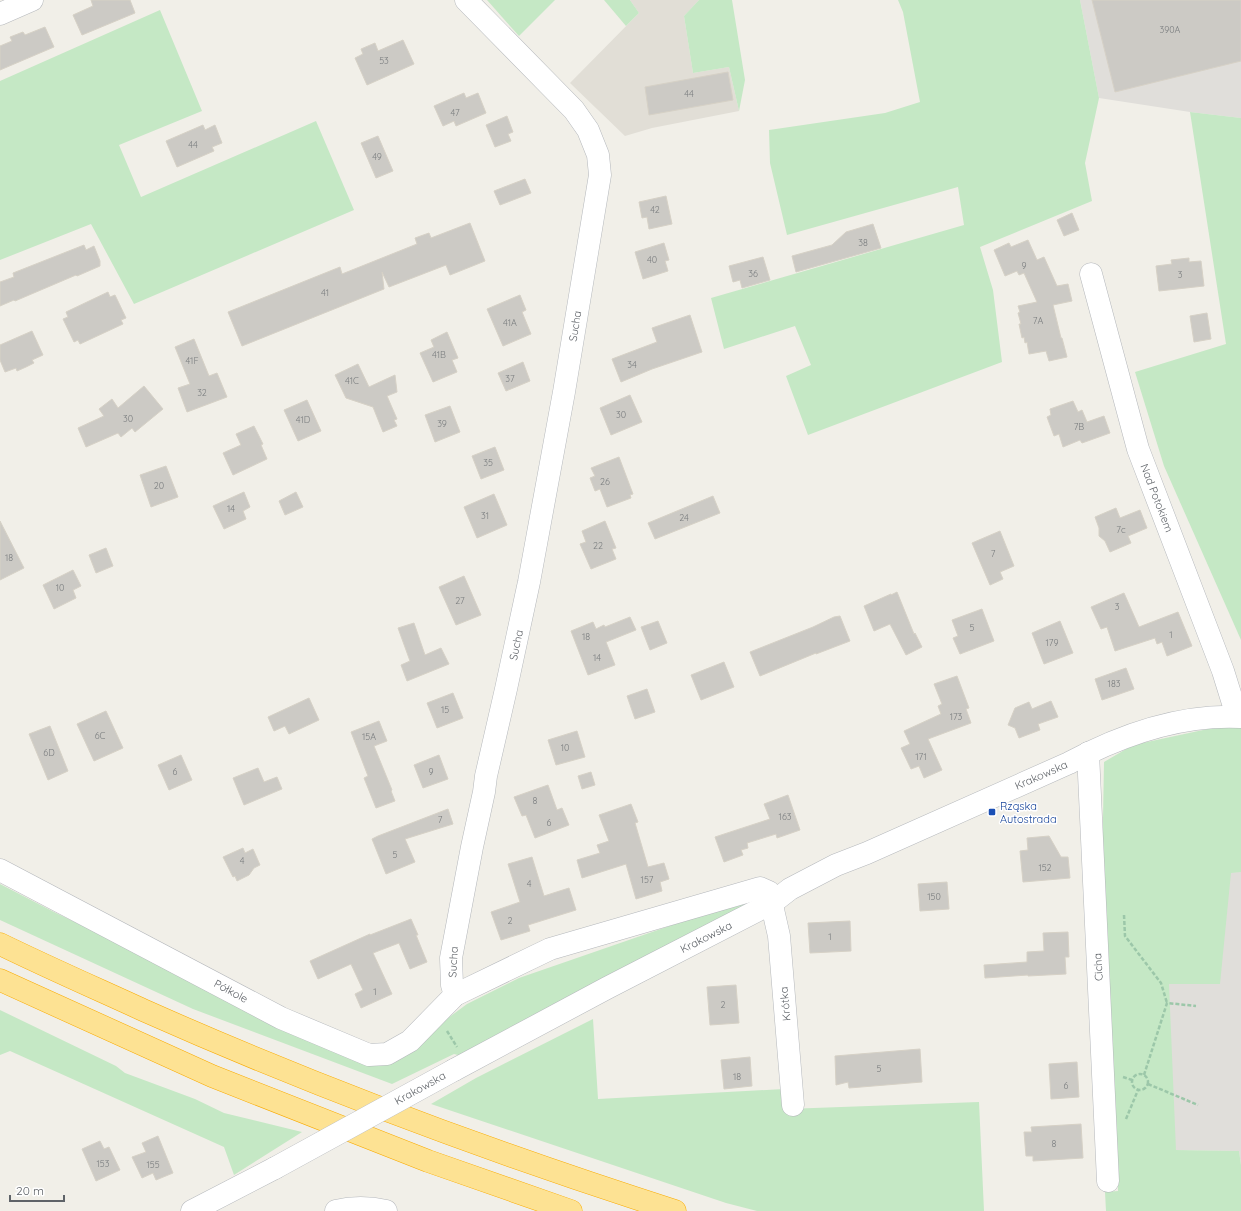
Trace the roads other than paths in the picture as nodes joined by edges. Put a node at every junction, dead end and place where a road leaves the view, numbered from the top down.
1 (32, 0) edge
2 (466, 0) edge
3 (0, 14) edge
4 (1091, 274) dead end
5 (1239, 717) edge
6 (1088, 753) junction
7 (0, 870) edge
8 (772, 903) junction
9 (0, 944) edge
10 (0, 980) edge
11 (455, 995) junction
12 (793, 1105) dead end
13 (1108, 1181) dead end
14 (192, 1211) edge
15 (336, 1211) edge
16 (386, 1211) edge
17 (571, 1211) edge
18 (675, 1211) edge

1 - 3 street
2 - 11 street, Sucha
4 - 5 street, Nad Potokiem
5 - 6 street, Krakowska
6 - 8 street, Krakowska
6 - 13 street, Cicha
7 - 11 street, Półkole
8 - 11 street, Sucha
8 - 12 street, Krótka
8 - 14 street, Krakowska, bridge
9 - 18 highway
10 - 17 highway
15 - 16 street

